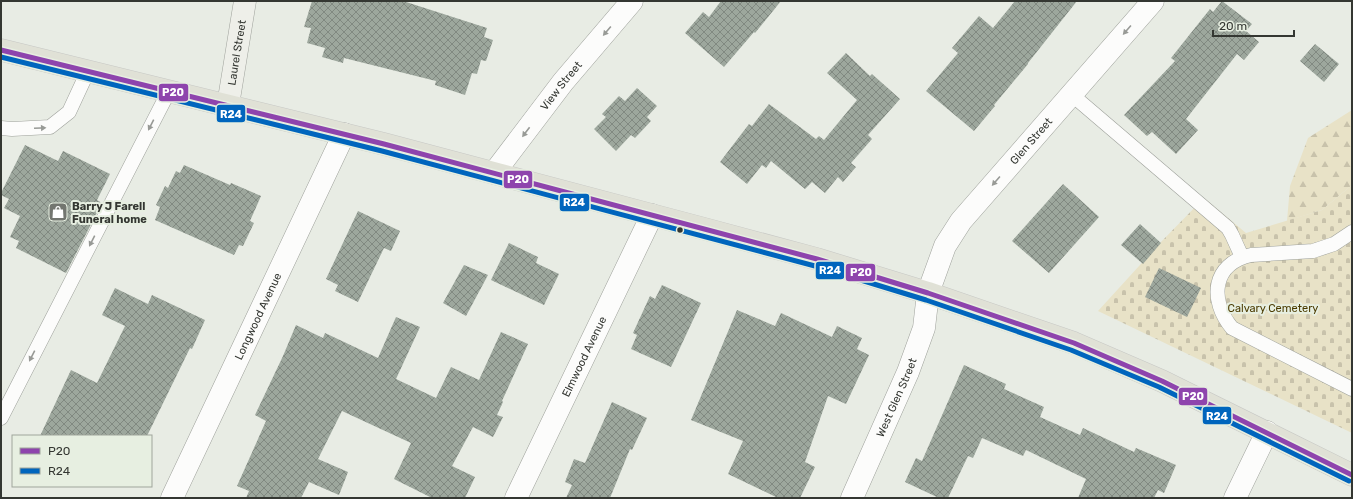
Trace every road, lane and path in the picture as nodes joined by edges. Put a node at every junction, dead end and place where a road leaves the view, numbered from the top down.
1 (245, 1) edge
2 (632, 1) edge
3 (1153, 1) edge
4 (1, 50) edge
5 (88, 71) junction
6 (169, 91) junction
7 (1071, 94) junction
8 (228, 105) junction
9 (1, 128) edge
10 (344, 134) junction
11 (494, 173) junction
12 (652, 215) junction
13 (1352, 232) edge
14 (1242, 257) junction
15 (928, 293) junction
16 (1352, 389) edge
17 (1, 418) edge
18 (1267, 432) junction
19 (1352, 475) edge
20 (172, 498) edge
21 (516, 498) edge
22 (852, 498) edge
23 (1235, 498) edge

1 - 8 street, Laurel Street
2 -> 11 street, View Street
3 -> 7 street, Glen Street
4 - 5 main road
5 - 6 main road
9 -> 5 lane
6 - 8 main road
6 -> 17 lane
7 - 14 lane
7 -> 15 street, Glen Street
8 - 10 main road
10 - 11 main road
10 - 20 street, Longwood Avenue
11 - 12 main road
12 - 15 main road
12 - 21 street, Elmwood Avenue
13 - 14 lane
14 - 16 lane
15 - 18 main road
15 - 22 street, West Glen Street
18 - 19 main road
18 - 23 street

